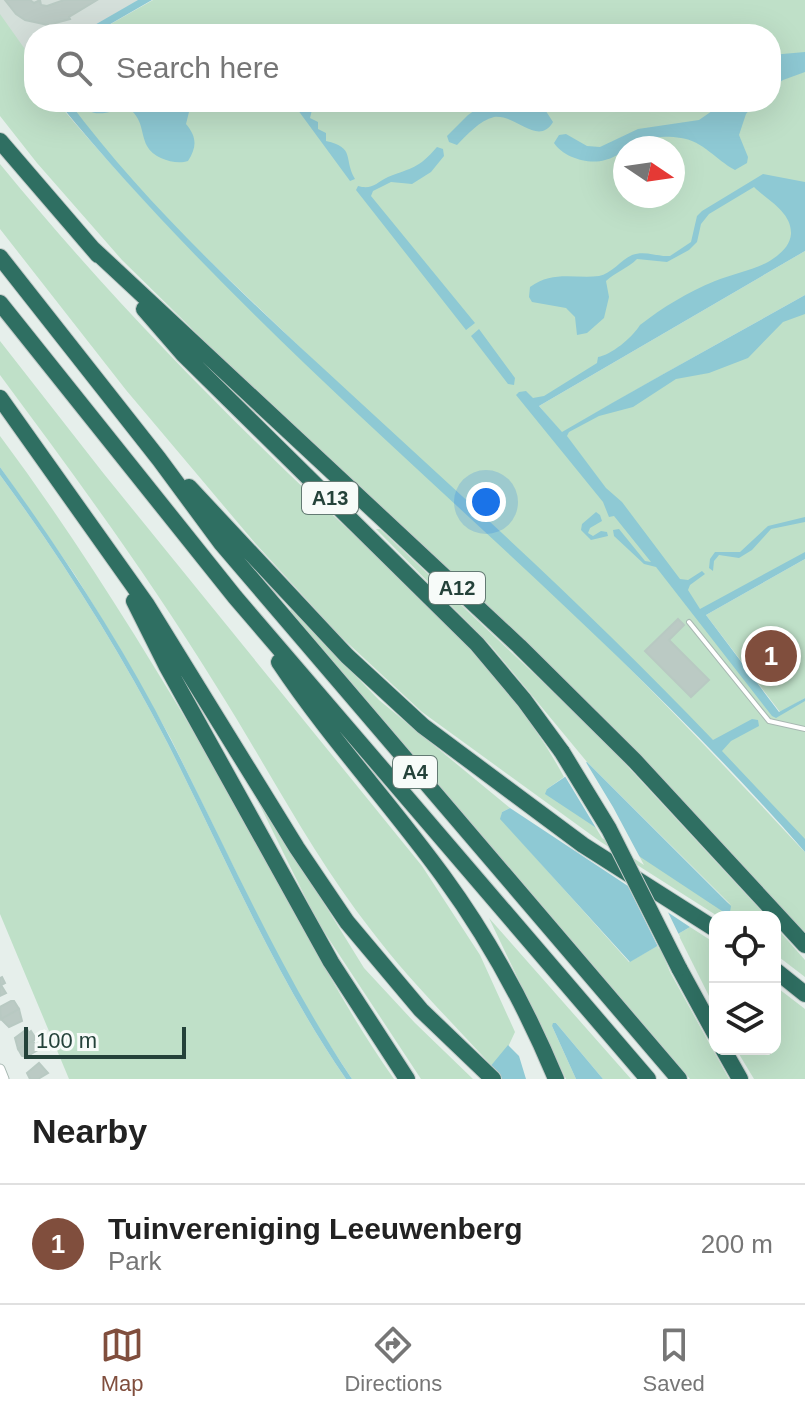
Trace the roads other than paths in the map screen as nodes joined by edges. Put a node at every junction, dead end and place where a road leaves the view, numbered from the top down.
1 (0, 141) edge
2 (92, 248) junction
3 (0, 257) edge
4 (0, 303) edge
5 (0, 398) edge
6 (159, 459) junction
7 (105, 543) junction
8 (235, 597) junction
9 (689, 622) dead end
10 (805, 729) edge
11 (709, 925) edge
12 (805, 945) edge
13 (781, 975) edge
14 (805, 994) edge
15 (709, 1023) edge
16 (726, 1055) edge
17 (0, 1069) edge
18 (4, 1079) edge
19 (407, 1079) edge
20 (493, 1079) edge
21 (556, 1079) edge
22 (648, 1079) edge
23 (679, 1079) edge
24 (740, 1079) edge

1 - 2 highway, A13
2 - 12 highway, A12
2 - 15 highway, A13, bridge
3 - 6 highway, A4
4 - 8 highway, A4
5 - 7 highway
6 - 11 highway
6 - 23 highway, A4
7 - 19 highway
7 - 20 highway
8 - 21 highway, A4
8 - 22 highway, A4
9 - 10 lane
13 - 14 highway
16 - 24 highway
17 - 18 street

